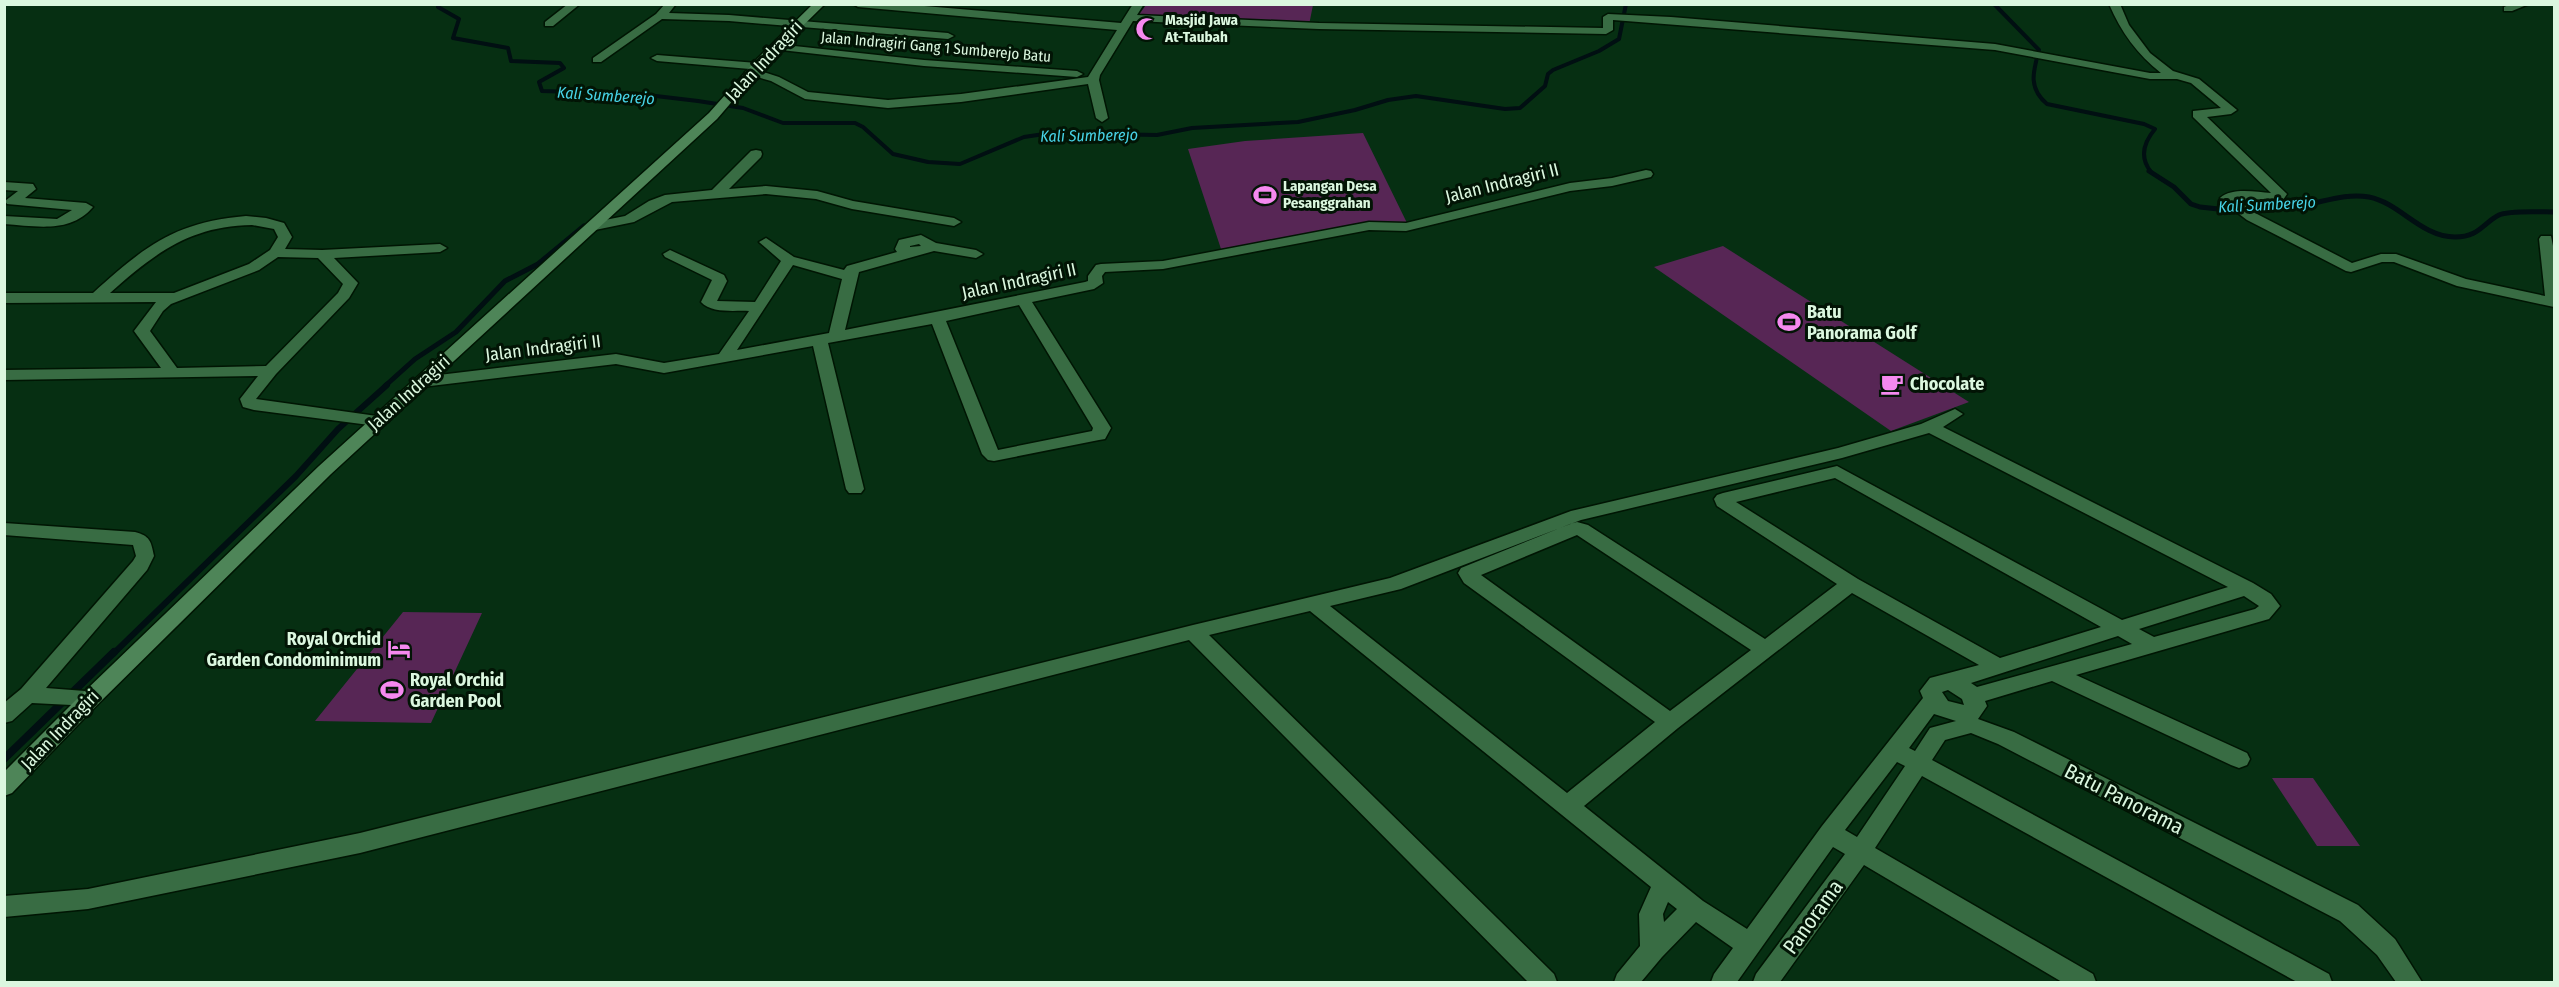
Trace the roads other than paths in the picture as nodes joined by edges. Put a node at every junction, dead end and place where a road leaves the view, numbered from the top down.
1 (575, 4) edge
2 (671, 4) edge
3 (820, 4) edge
4 (858, 4) edge
5 (975, 4) edge
6 (1140, 4) edge
7 (2114, 4) edge
8 (2524, 4) edge
9 (2508, 9) dead end
10 (660, 16) junction
11 (1128, 23) junction
12 (549, 24) dead end
13 (797, 24) junction
14 (947, 38) junction
15 (776, 47) junction
16 (657, 58) dead end
17 (597, 60) dead end
18 (754, 69) junction
19 (2175, 76) junction
20 (1094, 77) junction
21 (1102, 117) dead end
22 (756, 154) dead end
23 (1646, 174) dead end
24 (4, 186) edge
25 (716, 194) junction
26 (8, 203) edge
27 (4, 220) edge
28 (954, 222) dead end
29 (595, 226) junction
30 (2546, 239) dead end
31 (766, 242) dead end
32 (440, 248) dead end
33 (275, 254) junction
34 (322, 254) junction
35 (670, 254) dead end
36 (976, 254) dead end
37 (789, 260) junction
38 (849, 276) junction
39 (97, 297) junction
40 (173, 297) junction
41 (4, 298) edge
42 (1023, 300) junction
43 (2554, 302) edge
44 (760, 307) junction
45 (937, 318) junction
46 (828, 339) junction
47 (725, 356) junction
48 (171, 371) junction
49 (270, 371) junction
50 (4, 375) edge
51 (422, 382) junction
52 (1955, 414) dead end
53 (370, 420) junction
54 (1931, 427) junction
55 (855, 489) dead end
56 (4, 529) edge
57 (1851, 584) junction
58 (2246, 588) junction
59 (1315, 604) junction
60 (2120, 627) junction
61 (1193, 632) junction
62 (2149, 644) junction
63 (1766, 650) junction
64 (1999, 667) junction
65 (2053, 673) junction
66 (1949, 682) junction
67 (31, 695) junction
68 (83, 698) junction
69 (1933, 700) junction
70 (1972, 711) junction
71 (4, 715) edge
72 (1670, 722) junction
73 (1894, 750) junction
74 (2239, 759) dead end
75 (1919, 763) junction
76 (4, 787) edge
77 (1568, 806) junction
78 (1830, 833) junction
79 (1859, 852) junction
80 (1664, 884) junction
81 (4, 907) edge
82 (1694, 908) junction
83 (1750, 945) junction
84 (1653, 949) junction
85 (1542, 981) edge
86 (1626, 982) edge
87 (1723, 982) edge
88 (1766, 982) edge
89 (2084, 982) edge
90 (2320, 982) edge
91 (2410, 982) edge

1 - 12 street
2 - 10 street
3 - 13 street, Jalan Indragiri
4 - 14 street
5 - 14 street
6 - 11 street
7 - 19 street
8 - 9 street
10 - 13 street
10 - 17 street
11 - 14 street
11 - 19 street
11 - 20 street
13 - 14 street
13 - 15 street, Jalan Indragiri
14 - 15 street, Jalan Indragiri Gang 1 Sumberejo Batu
14 - 20 street, Jalan Indragiri Gang 1 Sumberejo Batu
15 - 18 street, Jalan Indragiri
16 - 18 street
18 - 20 street
18 - 29 street, Jalan Indragiri
19 - 43 street
20 - 21 street
22 - 25 street
23 - 42 street, Jalan Indragiri II
24 - 26 street
25 - 28 street
25 - 29 street
26 - 27 street
29 - 51 street, Jalan Indragiri
30 - 43 street
31 - 37 street
32 - 34 street
33 - 34 street
33 - 39 street
33 - 40 street
34 - 49 street
35 - 44 street
36 - 38 street
37 - 38 street
37 - 44 street
38 - 46 street
39 - 40 street
39 - 41 street
40 - 48 street
42 - 45 street, Jalan Indragiri II
42 - 45 street
44 - 47 street
45 - 46 street, Jalan Indragiri II
46 - 47 street, Jalan Indragiri II
46 - 55 street
47 - 51 street, Jalan Indragiri II
48 - 49 street
48 - 50 street
49 - 53 street
51 - 53 street, Jalan Indragiri
52 - 54 street
53 - 68 street, Jalan Indragiri
54 - 58 street
54 - 59 street
56 - 67 street
57 - 60 street
57 - 63 street
57 - 64 street
58 - 60 street
58 - 62 street
59 - 61 street
59 - 77 street
60 - 62 street
60 - 64 street
61 - 81 street
61 - 85 street
62 - 65 street
63 - 72 street
63 - 72 street
64 - 66 street
65 - 70 street
65 - 74 street
66 - 69 street
66 - 70 street
67 - 68 street
67 - 71 street
68 - 76 street, Jalan Indragiri
69 - 70 street
69 - 73 street
70 - 75 street
70 - 91 street, Batu Panorama
72 - 77 street
73 - 75 street
73 - 78 street
75 - 79 street
75 - 90 street
77 - 80 street
78 - 79 street
78 - 83 street
79 - 88 street, Panorama
79 - 89 street
80 - 82 street
80 - 84 street
82 - 83 street
82 - 84 street
83 - 87 street
84 - 86 street

